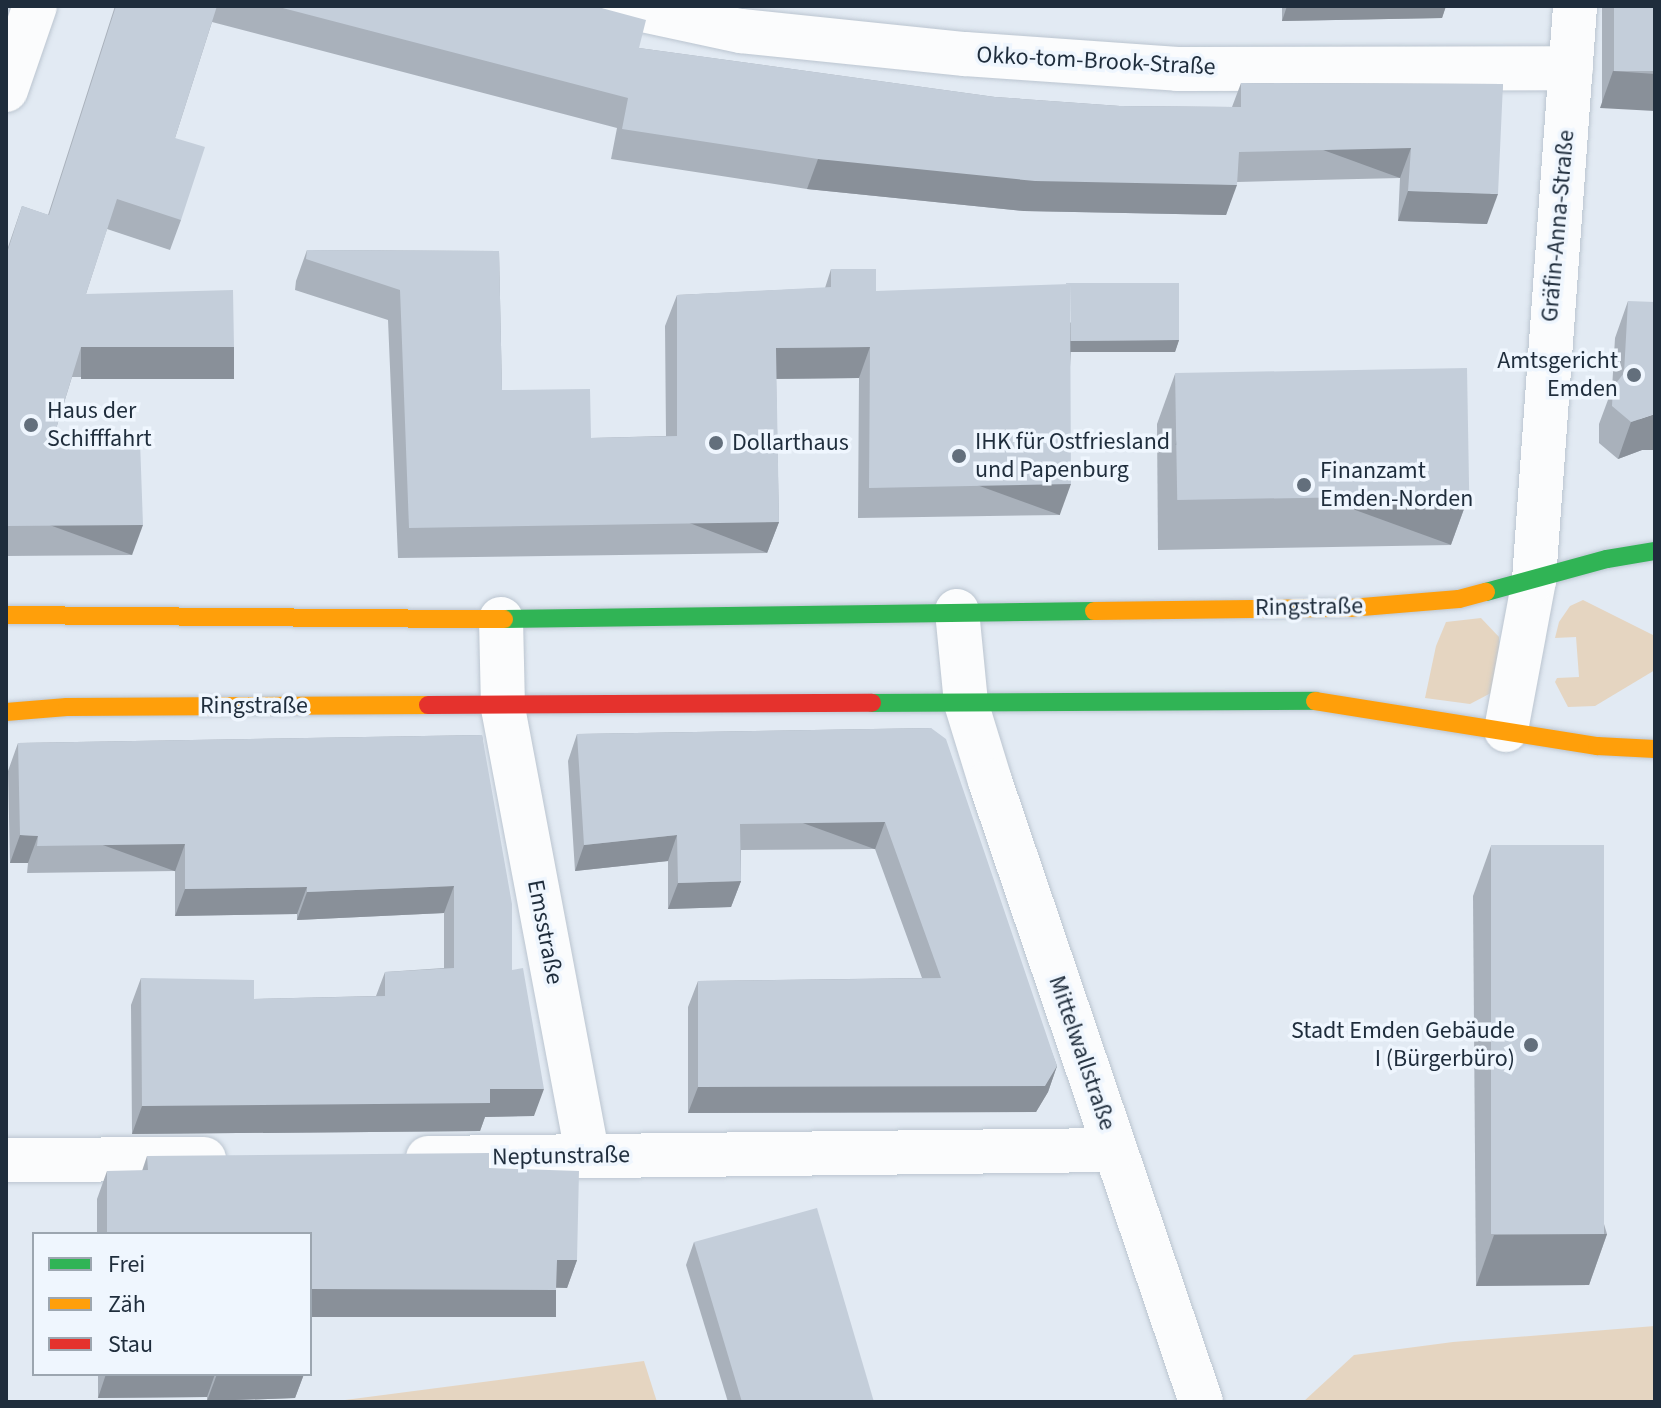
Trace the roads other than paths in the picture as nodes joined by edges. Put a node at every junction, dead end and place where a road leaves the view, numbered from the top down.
1 (35, 6) edge
2 (624, 6) edge
3 (1575, 6) edge
4 (743, 18) edge
5 (1571, 68) junction
6 (6, 90) edge
7 (1655, 551) edge
8 (1534, 580) junction
9 (957, 611) junction
10 (12, 613) edge
11 (501, 619) junction
12 (966, 703) junction
13 (503, 708) junction
14 (6, 712) edge
15 (1506, 730) junction
16 (1655, 749) edge
17 (1115, 1150) junction
18 (588, 1156) junction
19 (384, 1158) edge
20 (242, 1159) edge
21 (6, 1160) edge
22 (1201, 1402) edge

1 - 6 street
2 - 4 street, Okko-tom-Brook-Straße
3 - 5 street, Gräfin-Anna-Straße
4 - 5 street, Okko-tom-Brook-Straße
5 - 8 street, Gräfin-Anna-Straße
7 - 8 street, Ringstraße
8 - 9 street, Ringstraße
8 - 15 street, Gräfin-Anna-Straße
9 - 11 street, Ringstraße
9 - 12 street
10 - 11 street, Ringstraße
11 - 13 street
12 - 13 street, Ringstraße
12 - 15 street, Ringstraße
12 - 17 street, Mittelwallstraße
13 - 14 street, Ringstraße
13 - 18 street, Emsstraße
15 - 16 street, Ringstraße
17 - 18 street, Neptunstraße
17 - 22 street, Mittelwallstraße
18 - 19 street, Neptunstraße
20 - 21 street

